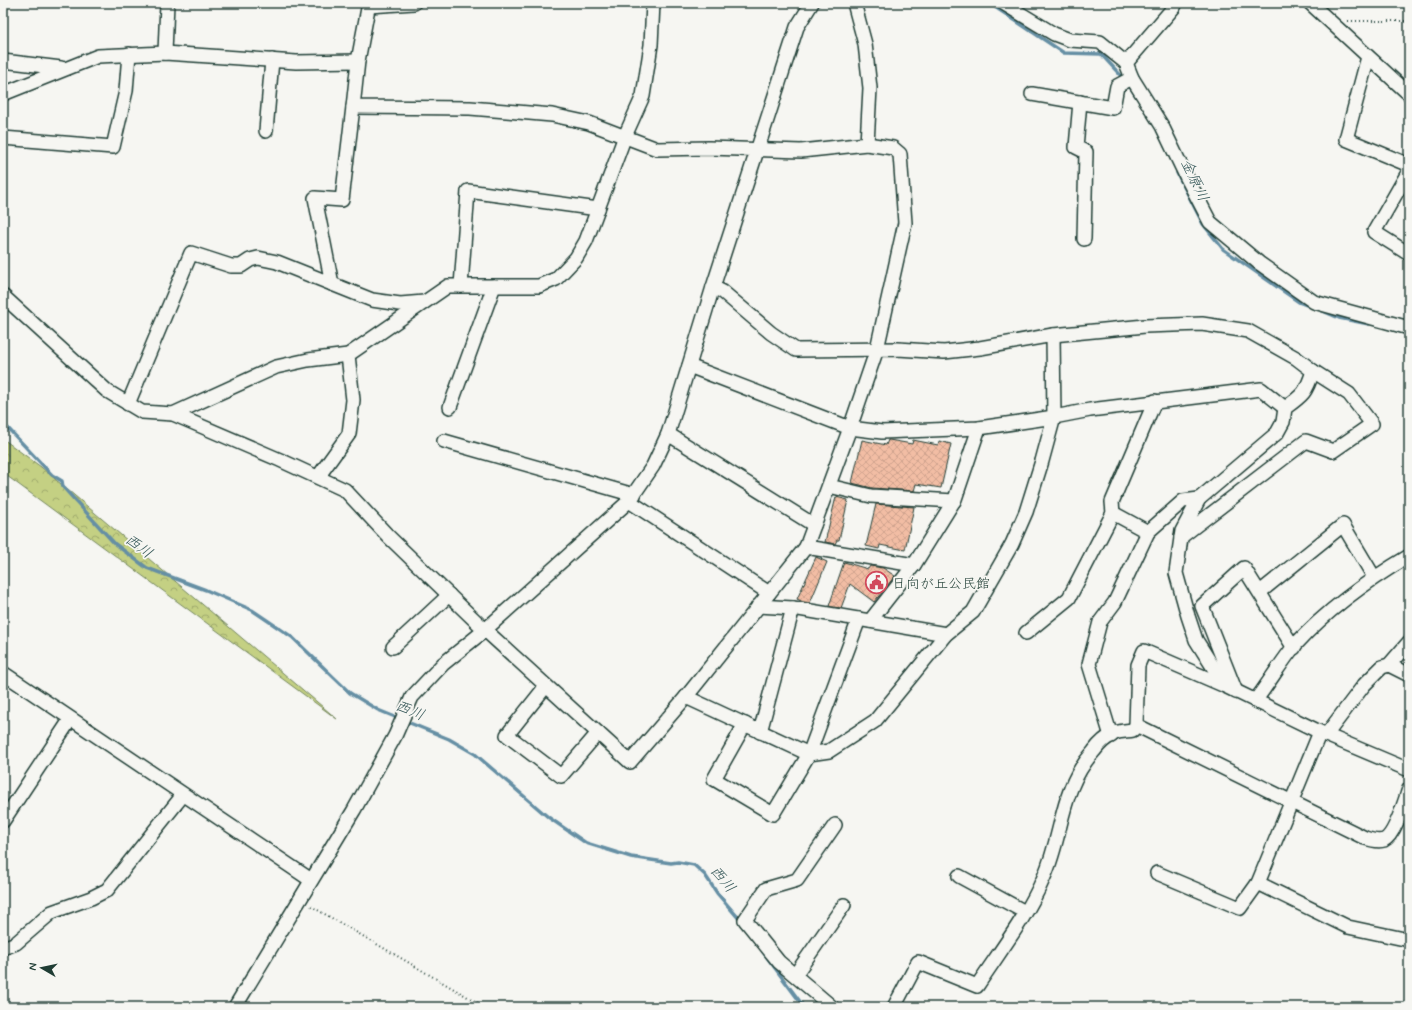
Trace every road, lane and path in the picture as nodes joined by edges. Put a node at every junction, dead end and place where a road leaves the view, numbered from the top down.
1 (167, 3) edge
2 (414, 3) edge
3 (653, 3) edge
4 (812, 3) edge
5 (854, 3) edge
6 (1003, 3) edge
7 (1176, 3) edge
8 (1310, 3) edge
9 (369, 4) edge
10 (1409, 21) edge
11 (1331, 22) junction
12 (165, 53) junction
13 (129, 54) junction
14 (1368, 57) junction
15 (272, 60) junction
16 (3, 61) edge
17 (358, 61) junction
18 (1126, 63) junction
19 (62, 69) junction
20 (1132, 78) junction
21 (3, 94) edge
22 (1032, 94) dead end
23 (1409, 94) edge
24 (1080, 102) junction
25 (352, 107) junction
26 (266, 131) dead end
27 (625, 136) junction
28 (3, 138) edge
29 (867, 144) junction
30 (758, 149) junction
31 (1409, 165) edge
32 (1409, 171) edge
33 (598, 209) junction
34 (1084, 239) dead end
35 (1409, 254) edge
36 (332, 284) junction
37 (460, 286) junction
38 (494, 286) junction
39 (713, 287) junction
40 (3, 296) edge
41 (425, 302) junction
42 (1409, 328) edge
43 (1053, 336) junction
44 (878, 349) junction
45 (348, 355) junction
46 (689, 366) junction
47 (1312, 371) junction
48 (1154, 401) junction
49 (128, 404) junction
50 (450, 407) dead end
51 (1285, 408) junction
52 (172, 414) junction
53 (1054, 417) junction
54 (850, 428) junction
55 (979, 428) junction
56 (668, 434) junction
57 (444, 441) dead end
58 (318, 478) junction
59 (829, 486) junction
60 (631, 498) junction
61 (1199, 499) junction
62 (954, 501) junction
63 (1112, 513) junction
64 (814, 525) junction
65 (1148, 532) junction
66 (1181, 537) junction
67 (806, 547) junction
68 (1409, 556) edge
69 (914, 565) junction
70 (1374, 577) junction
71 (1260, 592) junction
72 (769, 593) junction
73 (449, 595) junction
74 (758, 606) junction
75 (792, 608) junction
76 (864, 620) junction
77 (485, 630) junction
78 (1026, 633) dead end
79 (946, 634) junction
80 (1409, 642) edge
81 (393, 647) dead end
82 (1294, 648) junction
83 (1389, 665) junction
84 (3, 673) edge
85 (1409, 675) edge
86 (546, 686) junction
87 (1231, 689) junction
88 (686, 697) junction
89 (1255, 701) junction
90 (70, 720) junction
91 (745, 724) junction
92 (1136, 725) junction
93 (760, 732) junction
94 (598, 733) junction
95 (1323, 733) junction
96 (1111, 736) junction
97 (809, 754) junction
98 (1409, 770) edge
99 (1409, 789) edge
100 (183, 795) junction
101 (1291, 800) junction
102 (3, 821) edge
103 (835, 826) dead end
104 (1157, 873) dead end
105 (959, 876) dead end
106 (310, 880) junction
107 (1258, 883) junction
108 (299, 899) junction
109 (844, 905) dead end
110 (1025, 912) junction
111 (1409, 940) edge
112 (3, 948) edge
113 (795, 975) junction
114 (235, 1007) edge
115 (485, 1007) edge
116 (832, 1007) edge
117 (894, 1007) edge

1 - 12 street
2 - 9 street
3 - 27 street
4 - 30 street
5 - 29 street
6 - 18 street
7 - 18 street
8 - 11 street
9 - 17 street
10 - 11 path
11 - 14 street
12 - 13 street
12 - 15 street
13 - 19 street
13 - 28 street
14 - 23 street
14 - 31 street
15 - 17 street
15 - 26 street
16 - 19 street
17 - 25 street
18 - 20 street
19 - 21 street
20 - 24 street
20 - 42 street
22 - 24 street
24 - 34 street
25 - 27 street
25 - 36 street
27 - 30 street
27 - 33 street
29 - 30 street
29 - 44 street
30 - 39 street
32 - 35 street
33 - 37 street
33 - 38 street
36 - 41 street
36 - 49 street
37 - 38 street
37 - 41 street
38 - 50 street
39 - 44 street
39 - 46 street
40 - 49 street
41 - 45 street
43 - 44 street
43 - 47 street
43 - 53 street
44 - 54 street
45 - 52 street
45 - 58 street
46 - 54 street
46 - 56 street
47 - 51 street
47 - 66 street
48 - 51 street
48 - 53 street
48 - 63 street
49 - 52 street
51 - 61 street
52 - 58 street
53 - 55 street
53 - 79 street
54 - 55 street
54 - 59 street
55 - 62 street
56 - 60 street
56 - 64 street
57 - 60 street
58 - 73 street
59 - 62 street
59 - 64 street
60 - 72 street
60 - 77 street
61 - 65 street
61 - 66 street
62 - 69 street
63 - 65 street
63 - 78 street
64 - 67 street
65 - 96 street
66 - 87 street
67 - 69 street
67 - 72 street
68 - 70 street
69 - 76 street
70 - 71 street
70 - 82 street
71 - 82 street
71 - 87 street
72 - 74 street
73 - 77 street
73 - 81 street
74 - 75 street
74 - 88 street
75 - 76 street
75 - 93 street
76 - 79 street
76 - 97 street
77 - 86 street
77 - 106 street
79 - 97 street
80 - 83 street
82 - 89 street
83 - 85 street
83 - 95 street
84 - 90 street
86 - 94 street
86 - 94 street
87 - 89 street
87 - 92 street
88 - 91 street
88 - 94 street
89 - 95 street
90 - 100 street
90 - 102 street
91 - 93 street
91 - 97 street
92 - 96 street
92 - 101 street
93 - 97 street
95 - 98 street
95 - 101 street
96 - 110 street
99 - 101 street
100 - 106 street
100 - 112 street
101 - 107 street
103 - 113 street
104 - 107 street
105 - 110 street
106 - 108 street
107 - 111 street
108 - 114 street
108 - 115 path
109 - 113 street
110 - 117 street
113 - 116 street

